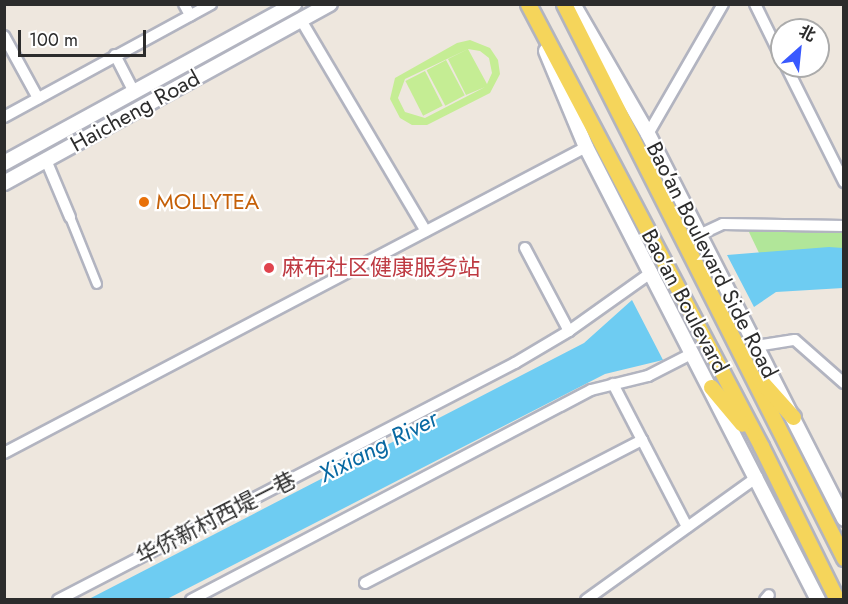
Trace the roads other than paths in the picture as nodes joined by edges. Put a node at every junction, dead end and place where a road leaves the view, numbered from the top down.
1 (184, 4) edge
2 (211, 4) edge
3 (294, 4) edge
4 (330, 4) edge
5 (528, 4) edge
6 (564, 4) edge
7 (573, 4) edge
8 (723, 4) edge
9 (755, 4) edge
10 (190, 15) junction
11 (301, 20) junction
12 (770, 35) edge
13 (4, 36) edge
14 (115, 56) junction
15 (792, 78) edge
16 (134, 92) junction
17 (38, 98) junction
18 (4, 117) edge
19 (648, 134) junction
20 (586, 147) junction
21 (46, 160) junction
22 (4, 163) edge
23 (843, 182) edge
24 (4, 183) edge
25 (70, 217) joint
26 (843, 226) edge
27 (426, 231) junction
28 (699, 235) junction
29 (525, 248) dead end
30 (652, 272) junction
31 (97, 284) dead end
32 (569, 331) junction
33 (756, 346) junction
34 (692, 350) junction
35 (745, 364) junction
36 (843, 382) edge
37 (613, 384) junction
38 (711, 387) junction
39 (793, 417) junction
40 (642, 440) junction
41 (761, 446) junction
42 (4, 453) edge
43 (757, 477) junction
44 (843, 519) edge
45 (687, 527) junction
46 (843, 558) edge
47 (365, 583) dead end
48 (58, 600) edge
49 (191, 600) edge
50 (586, 600) edge
51 (818, 600) edge
52 (837, 600) edge

1 - 10 street
2 - 10 street
3 - 16 main road, Haicheng Road
4 - 11 main road, Haicheng Road
5 - 20 main road
5 - 41 main road, Bao'an Boulevard
6 - 35 main road, Bao'an Boulevard
7 - 19 main road, Bao'an Boulevard Side Road
8 - 19 street
9 - 12 street
10 - 14 street
11 - 21 main road, Haicheng Road
11 - 27 street
13 - 17 street
14 - 16 street
14 - 17 street
15 - 23 street
16 - 22 main road, Haicheng Road
17 - 18 street
19 - 28 main road, Bao'an Boulevard Side Road
20 - 27 street
20 - 30 main road
21 - 24 main road, Haicheng Road
21 - 25 street
25 - 31 street
26 - 28 street
27 - 42 street
28 - 33 main road, Bao'an Boulevard Side Road
29 - 32 street
30 - 32 street, 华侨新村西堤一巷
30 - 34 main road
32 - 48 street, 华侨新村西堤一巷
33 - 36 street
33 - 39 main road, Bao'an Boulevard Side Road
34 - 37 street
34 - 38 main road
35 - 39 main road
35 - 46 main road, Bao'an Boulevard
37 - 40 street
37 - 49 street
38 - 41 main road
38 - 43 main road
39 - 44 main road, Bao'an Boulevard Side Road
40 - 45 street
40 - 47 street
41 - 52 main road, Bao'an Boulevard
43 - 45 street
43 - 51 main road
45 - 50 street

